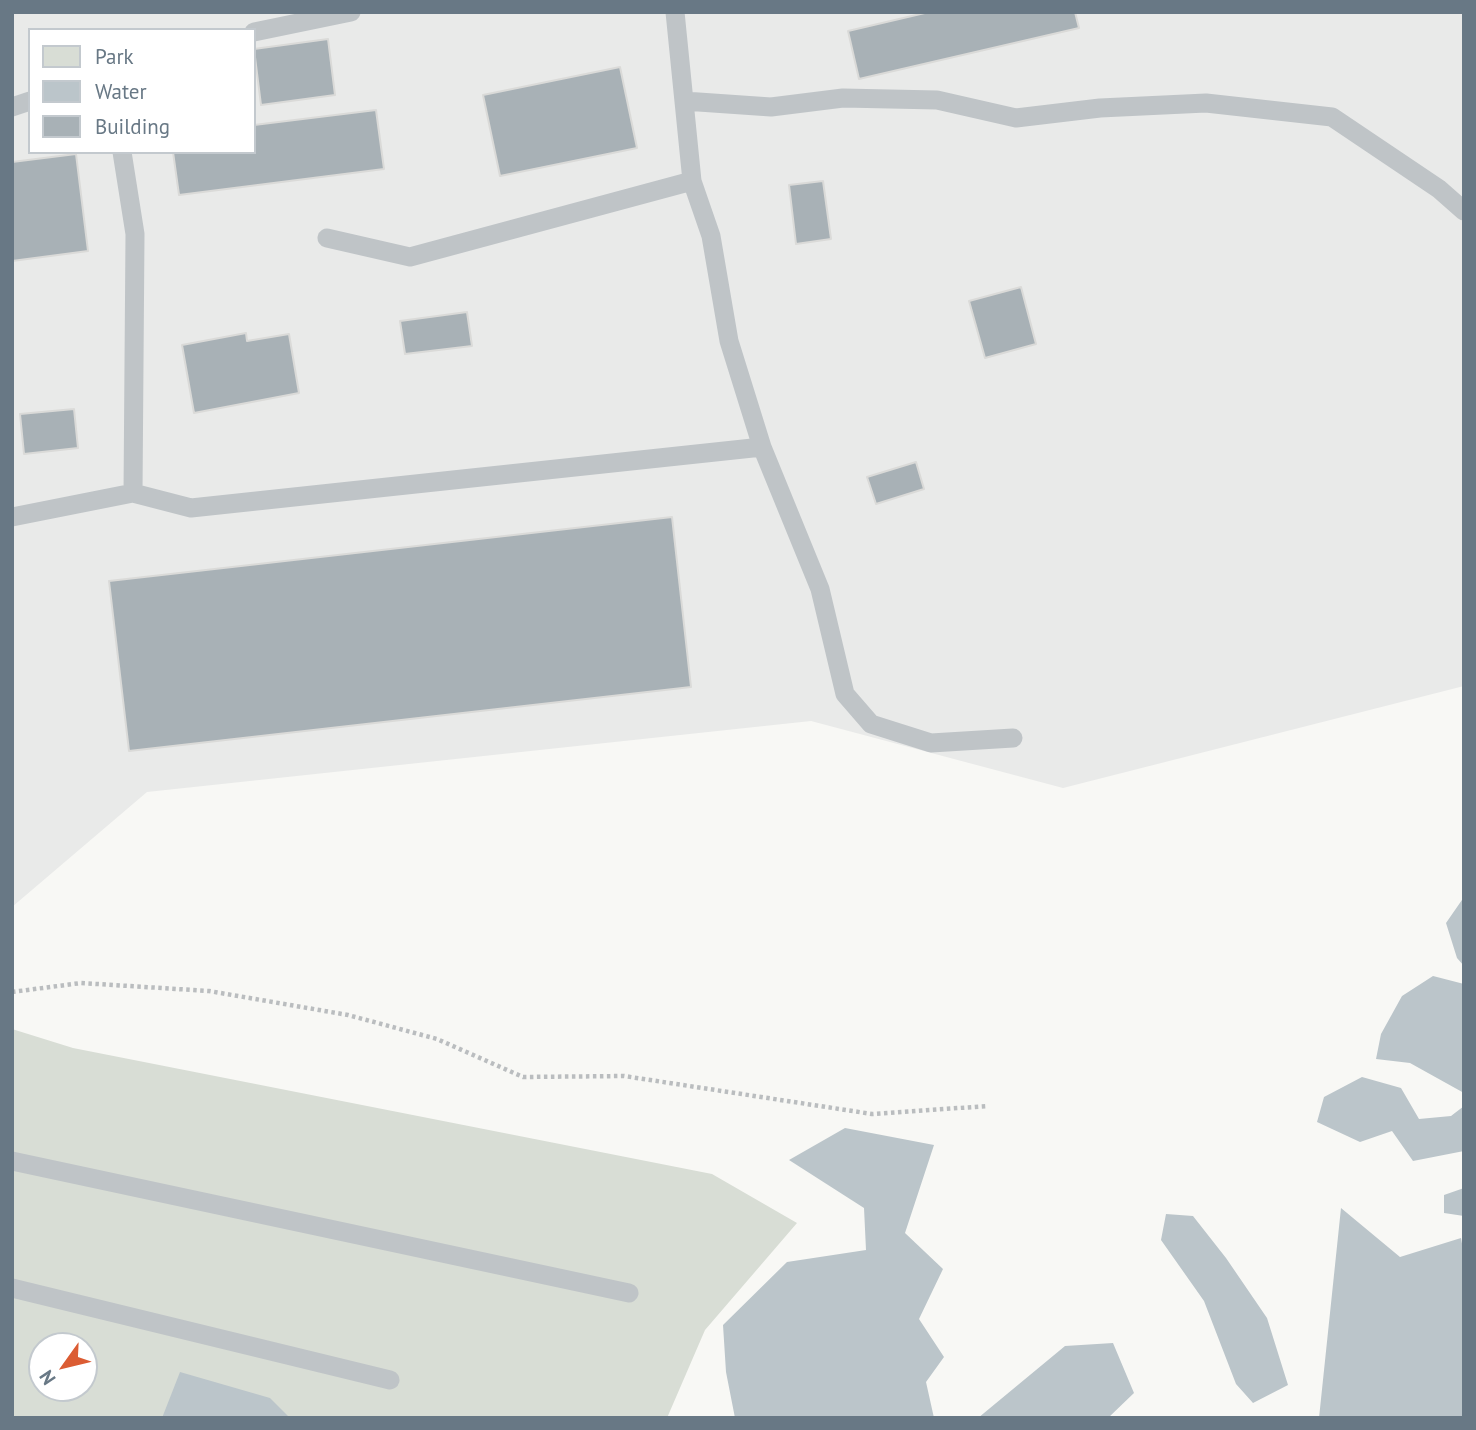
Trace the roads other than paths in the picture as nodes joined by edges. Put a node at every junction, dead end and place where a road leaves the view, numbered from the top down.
1 (351, 12) edge
2 (675, 12) edge
3 (256, 32) edge
4 (684, 101) junction
5 (122, 154) edge
6 (692, 181) junction
7 (1464, 211) edge
8 (327, 238) dead end
9 (762, 447) junction
10 (133, 493) junction
11 (12, 517) edge
12 (1013, 738) dead end
13 (12, 1161) edge
14 (12, 1288) edge
15 (629, 1293) dead end
16 (390, 1380) dead end

1 - 3 lane
2 - 4 lane
4 - 6 lane
4 - 7 lane
5 - 10 lane
6 - 8 lane
6 - 9 lane
9 - 10 lane
9 - 12 lane
10 - 11 lane
13 - 15 lane
14 - 16 lane

